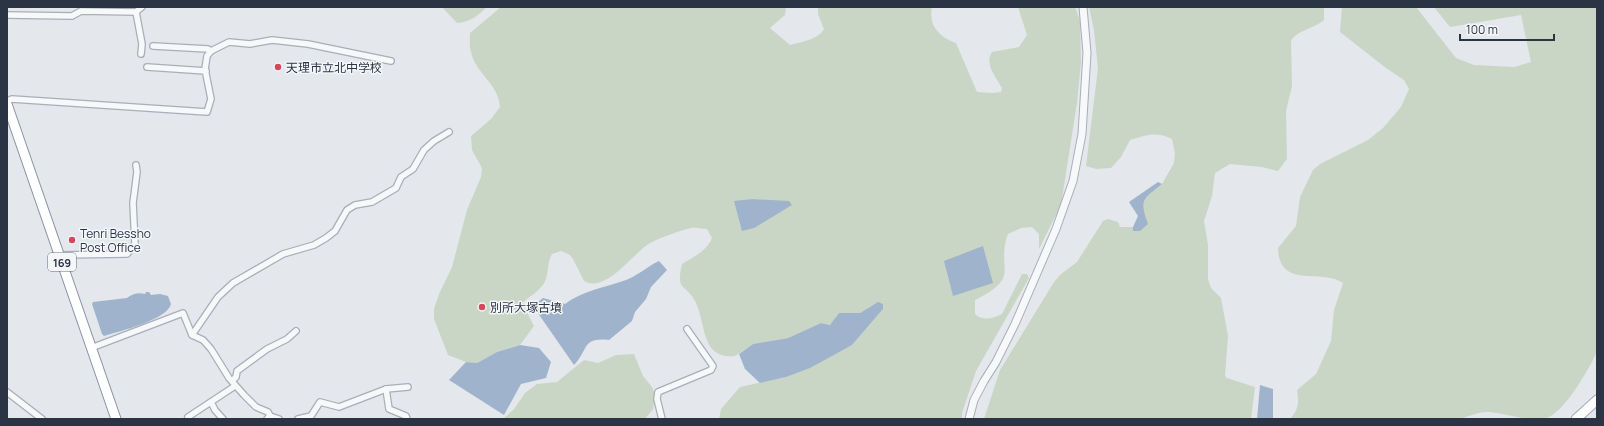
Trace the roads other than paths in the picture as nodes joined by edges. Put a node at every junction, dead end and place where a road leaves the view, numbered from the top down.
1 (142, 7) edge
2 (1083, 7) edge
3 (136, 12) junction
4 (7, 15) edge
5 (153, 46) dead end
6 (211, 51) junction
7 (141, 54) dead end
8 (391, 61) dead end
9 (147, 67) dead end
10 (206, 71) junction
11 (7, 101) edge
12 (7, 104) edge
13 (449, 132) dead end
14 (136, 165) dead end
15 (59, 255) junction
16 (687, 329) dead end
17 (296, 332) dead end
18 (192, 335) junction
19 (91, 348) junction
20 (234, 384) junction
21 (408, 387) dead end
22 (386, 389) junction
23 (7, 392) edge
24 (1597, 400) edge
25 (211, 402) junction
26 (188, 417) dead end
27 (268, 417) edge
28 (42, 419) edge
29 (116, 419) edge
30 (223, 419) edge
31 (279, 419) edge
32 (298, 419) edge
33 (407, 419) edge
34 (662, 419) edge
35 (969, 419) edge
36 (1576, 419) edge

1 - 3 street
2 - 35 street
3 - 4 street
3 - 7 street
5 - 6 street
6 - 8 street
6 - 10 street
9 - 10 street
10 - 11 street
12 - 15 main road, 169
13 - 18 street
14 - 15 street
15 - 19 main road, 169
16 - 34 street
17 - 20 street
18 - 19 street
18 - 20 street
19 - 29 main road, 169
20 - 25 street
20 - 27 street
21 - 22 street
22 - 32 street
22 - 33 street
23 - 28 street
24 - 36 main road
25 - 26 street
25 - 30 street
27 - 31 street

